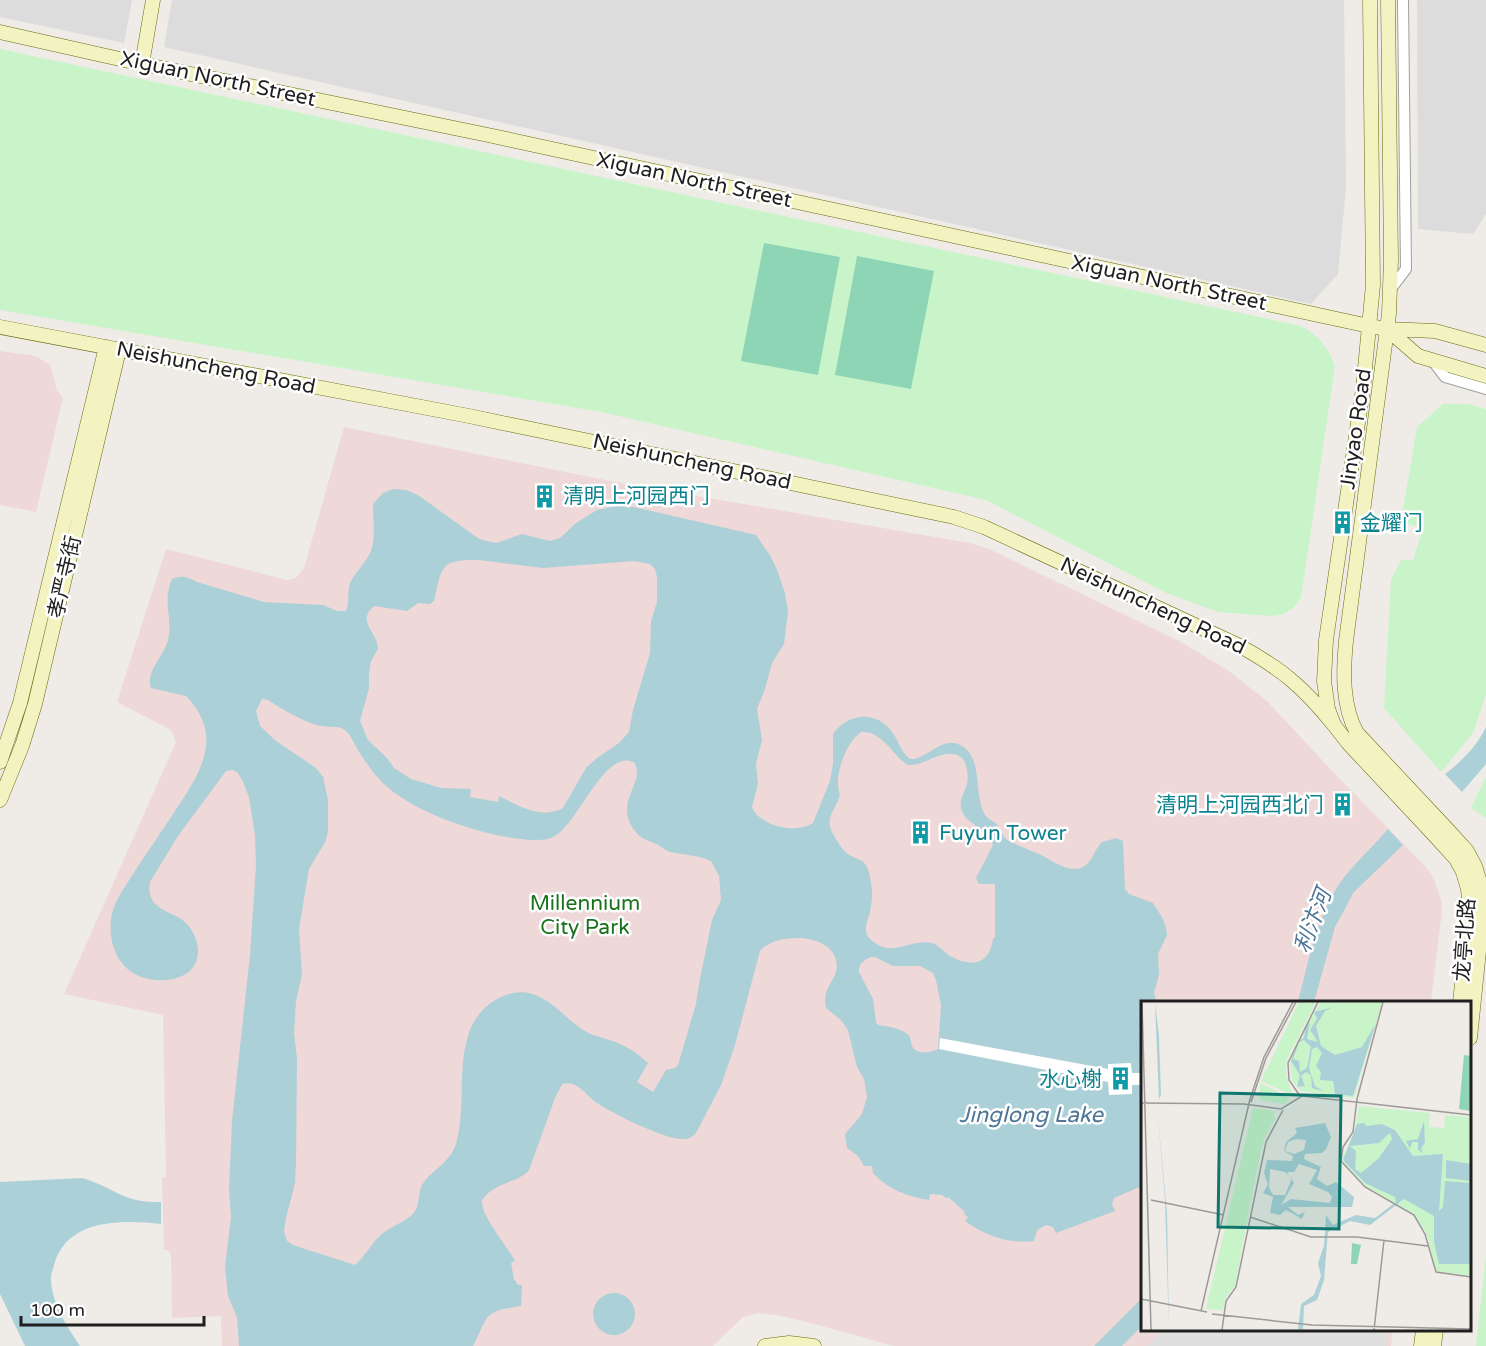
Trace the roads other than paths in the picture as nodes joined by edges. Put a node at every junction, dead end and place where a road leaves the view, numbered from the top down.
1 (153, 0) edge
2 (1370, 0) edge
3 (1388, 0) edge
4 (1403, 0) edge
5 (0, 32) edge
6 (142, 64) junction
7 (1390, 290) junction
8 (1369, 326) junction
9 (0, 327) edge
10 (1387, 329) junction
11 (1486, 345) edge
12 (112, 349) junction
13 (1432, 360) junction
14 (1486, 376) edge
15 (1486, 389) edge
16 (1334, 725) junction
17 (0, 762) edge
18 (0, 800) edge
19 (1475, 880) edge
20 (1460, 1001) edge
21 (1471, 1029) edge
22 (1423, 1331) edge
23 (1436, 1331) edge
24 (765, 1346) edge
25 (814, 1346) edge
26 (1421, 1346) edge
27 (1434, 1346) edge

1 - 6 street
2 - 8 street, Jinyao Road
3 - 7 street, Jinyao Road
4 - 7 street
5 - 6 street, Xiguan North Street
6 - 8 street, Xiguan North Street
7 - 10 street, Jinyao Road
8 - 10 street, Xiguan North Street
8 - 16 street, Jinyao Road
9 - 12 street, Neishuncheng Road
10 - 11 street, Xiguan North Street
10 - 13 street
10 - 19 street, Jinyao Road
12 - 16 street, Neishuncheng Road
12 - 17 street, 孝严寺街
12 - 18 street, 孝严寺街
13 - 14 street
13 - 15 street
16 - 19 street, Jinyao Road
19 - 20 street, 龙亭北路
19 - 21 street, 龙亭北路
22 - 26 street
23 - 27 street
24 - 25 street

